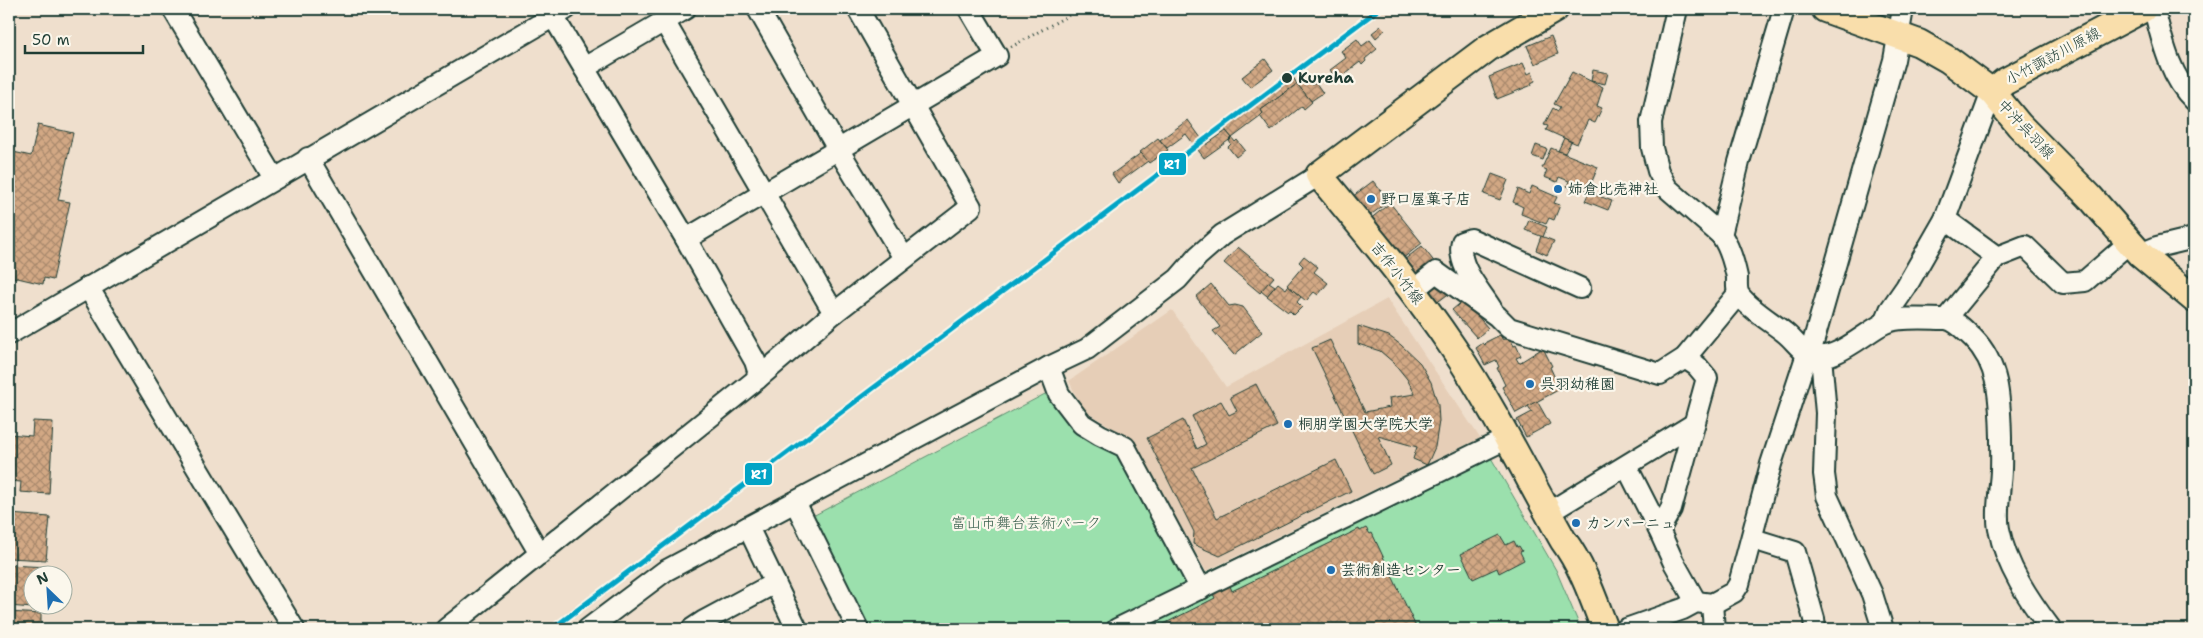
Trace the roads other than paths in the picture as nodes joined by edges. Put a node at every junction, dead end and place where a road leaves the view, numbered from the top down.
1 (173, 9) edge
2 (685, 9) edge
3 (758, 9) edge
4 (858, 9) edge
5 (969, 9) edge
6 (1555, 9) edge
7 (1677, 9) edge
8 (1784, 9) edge
9 (1825, 9) edge
10 (1903, 9) edge
11 (2143, 9) edge
12 (2154, 9) edge
13 (559, 12) edge
14 (664, 21) junction
15 (1898, 34) junction
16 (584, 68) junction
17 (1992, 92) junction
18 (2194, 100) edge
19 (913, 105) junction
20 (838, 149) junction
21 (308, 158) junction
22 (1319, 175) junction
23 (274, 178) junction
24 (763, 193) junction
25 (1945, 219) junction
26 (1721, 235) junction
27 (2194, 238) edge
28 (686, 239) junction
29 (2135, 248) junction
30 (1997, 257) junction
31 (904, 258) junction
32 (88, 287) junction
33 (1580, 288) dead end
34 (1412, 291) junction
35 (1738, 294) junction
36 (2194, 299) edge
37 (834, 312) junction
38 (1496, 316) junction
39 (1946, 319) junction
40 (1885, 322) junction
41 (9, 334) edge
42 (1814, 355) junction
43 (1685, 358) junction
44 (1049, 367) junction
45 (757, 379) junction
46 (1694, 424) junction
47 (1508, 438) junction
48 (1626, 467) junction
49 (795, 502) junction
50 (1548, 513) junction
51 (748, 527) junction
52 (1659, 530) junction
53 (1753, 539) junction
54 (540, 554) junction
55 (775, 583) junction
56 (1201, 589) junction
57 (1704, 603) junction
58 (701, 626) edge
59 (294, 629) edge
60 (446, 629) edge
61 (588, 629) edge
62 (798, 629) edge
63 (858, 629) edge
64 (1117, 629) edge
65 (1605, 629) edge
66 (1626, 629) edge
67 (1714, 629) edge
68 (1815, 629) edge
69 (1883, 629) edge
70 (2052, 629) edge

1 - 23 street
2 - 14 street
3 - 20 street
4 - 19 street
5 - 19 street
6 - 22 main road
7 - 26 street
8 - 26 street
9 - 15 main road, 中沖呉羽線
10 - 15 street
11 - 17 main road, 小竹諏訪川原線
12 - 18 street
13 - 16 street
13 - 21 street
14 - 16 street
14 - 24 street
15 - 17 main road, 中沖呉羽線
15 - 42 street
16 - 28 street
17 - 25 street
17 - 29 main road, 中沖呉羽線
19 - 20 street
19 - 31 street
20 - 24 street
20 - 31 street
21 - 23 street
21 - 54 street
22 - 34 main road, 吉作小竹線
22 - 44 street
23 - 32 street
24 - 28 street
24 - 37 street
25 - 30 street
25 - 40 street
26 - 35 street
27 - 29 street
28 - 45 street
29 - 30 street
29 - 36 main road, 中沖呉羽線
30 - 39 street
31 - 37 street
32 - 41 street
32 - 59 street
33 - 38 street
34 - 38 street
34 - 47 main road, 吉作小竹線
35 - 42 street
35 - 43 street
37 - 45 street
38 - 43 street
39 - 40 street
39 - 70 street
40 - 42 street
42 - 53 street
42 - 69 street
43 - 46 street
44 - 49 street
44 - 56 street
45 - 54 street
46 - 48 street
46 - 52 street
47 - 50 main road, 吉作小竹線
47 - 56 street
48 - 50 street
48 - 52 street
49 - 51 street
49 - 63 street
50 - 65 main road, 吉作小竹線
51 - 55 street
51 - 61 street
52 - 57 street
53 - 57 street
53 - 68 street
54 - 60 street
55 - 58 street
55 - 62 street
56 - 64 street
57 - 66 street
57 - 67 street

